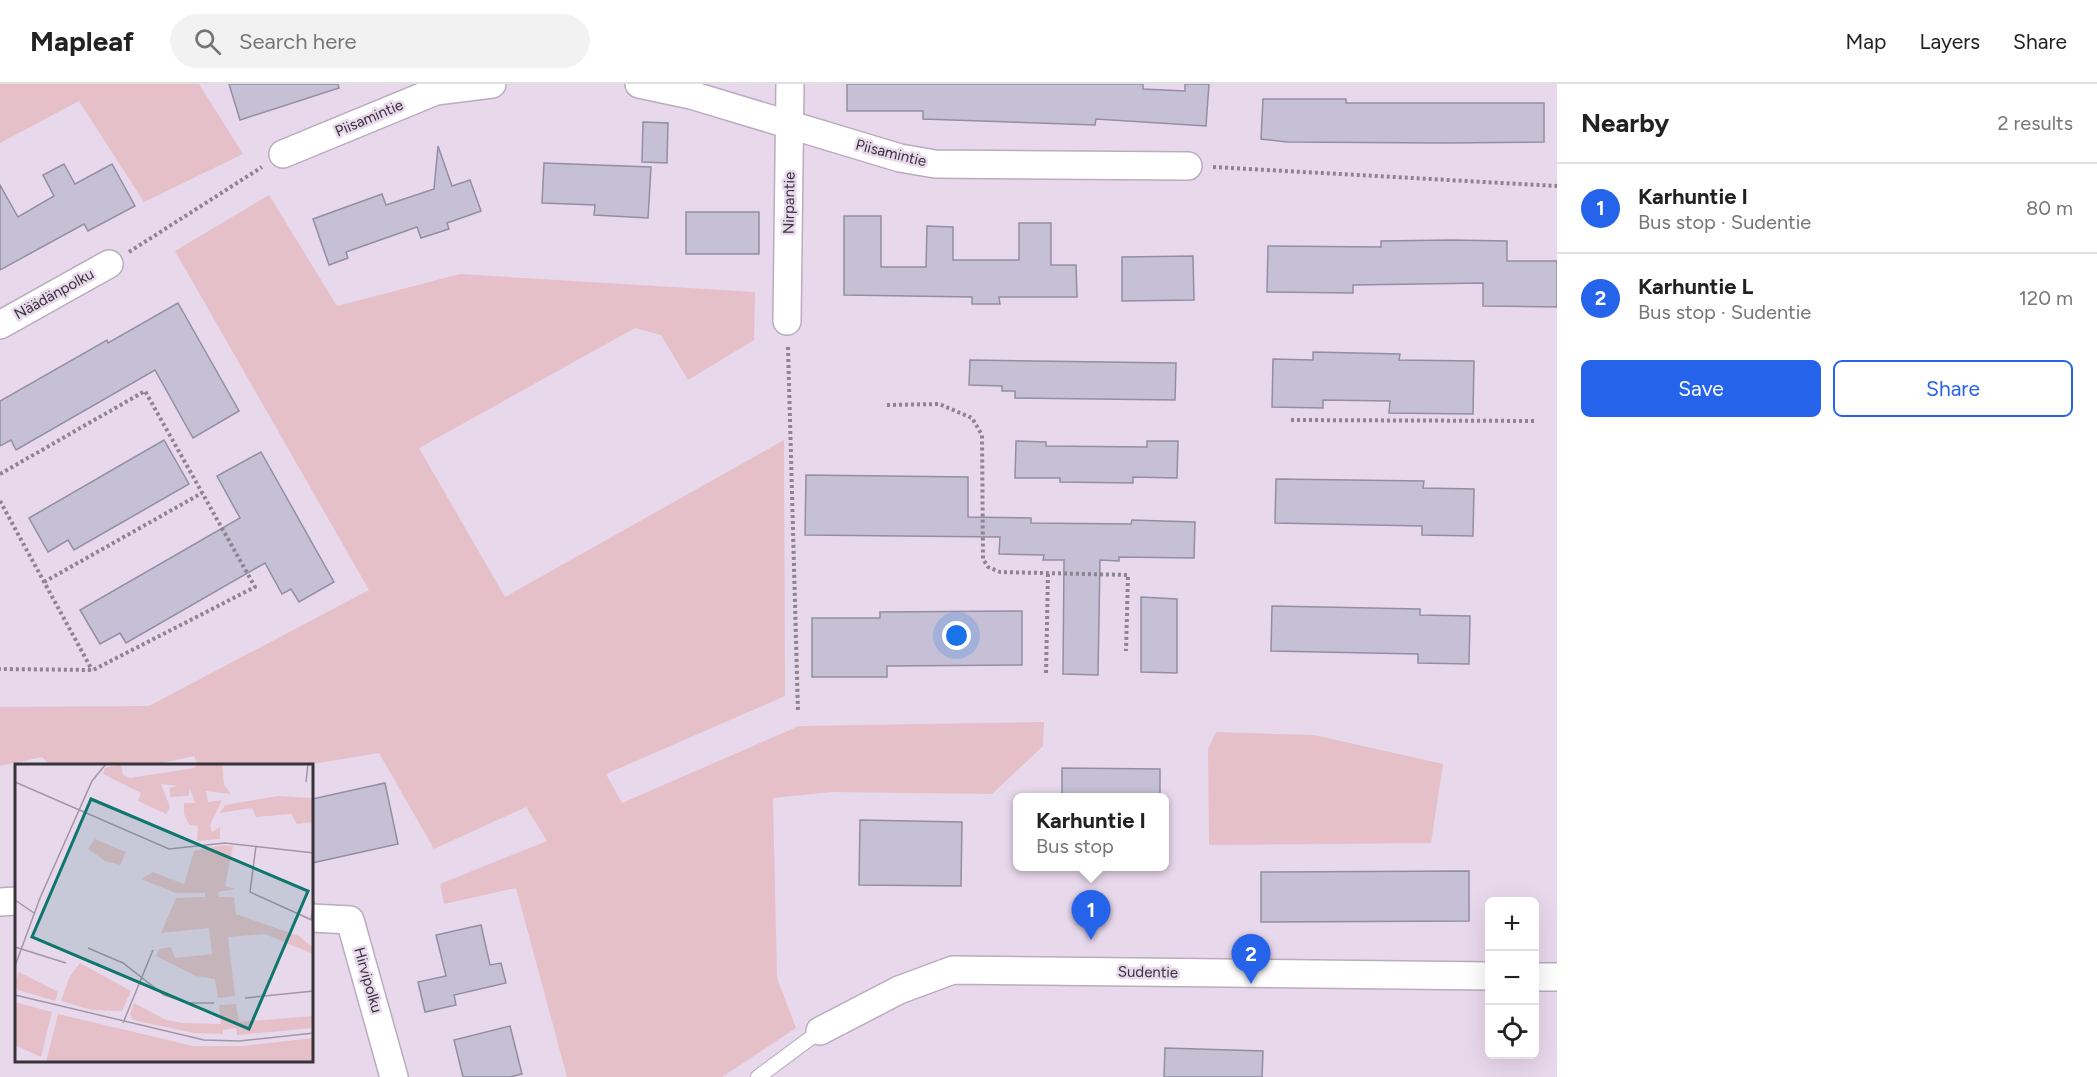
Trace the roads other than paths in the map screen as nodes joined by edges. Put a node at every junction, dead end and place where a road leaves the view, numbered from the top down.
1 (492, 84) edge
2 (639, 84) edge
3 (790, 84) edge
4 (790, 124) junction
5 (283, 154) road end
6 (1188, 165) road end
7 (109, 264) road end
8 (787, 321) road end
9 (0, 325) edge
10 (15, 901) edge
11 (0, 902) edge
12 (314, 918) edge
13 (1485, 976) edge
14 (1539, 976) edge
15 (1557, 977) edge
16 (820, 1031) joint
17 (394, 1077) edge
18 (758, 1077) edge

1 - 5 street, Piisamintie
2 - 4 street, Piisamintie
3 - 4 street, Nirpantie
4 - 6 street, Piisamintie
4 - 8 street, Nirpantie
7 - 9 street, Näädänpolku
10 - 11 street
12 - 17 street, Hirvipolku
13 - 16 street, Sudentie
14 - 15 street
16 - 18 lane

